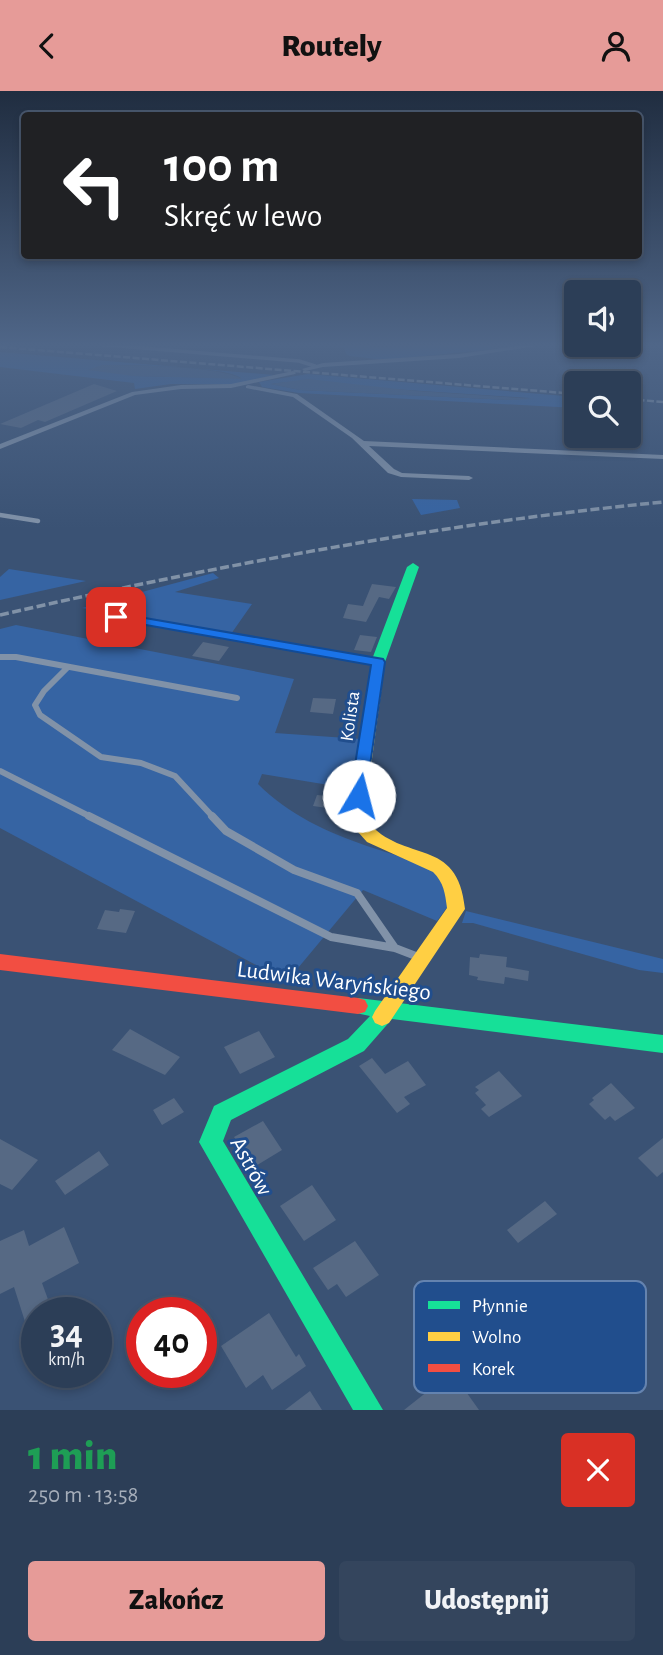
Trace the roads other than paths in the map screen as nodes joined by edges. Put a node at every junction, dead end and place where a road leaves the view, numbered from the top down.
1 (103, 406) edge
2 (312, 406) edge
3 (362, 443) junction
4 (0, 447) edge
5 (663, 457) edge
6 (469, 478) dead end
7 (0, 515) edge
8 (38, 521) dead end
9 (414, 567) dead end
10 (116, 617) dead end
11 (0, 657) edge
12 (378, 662) junction
13 (67, 668) junction
14 (237, 698) dead end
15 (0, 771) edge
16 (396, 948) junction
17 (422, 959) junction
18 (0, 962) edge
19 (389, 1010) junction
20 (663, 1044) edge
21 (369, 1410) edge

1 - 4 street
2 - 3 street
3 - 5 street
3 - 6 street
7 - 8 lane
9 - 12 street, Kolista
10 - 12 lane
11 - 13 lane
12 - 17 street, Kolista
13 - 14 lane
13 - 16 lane
15 - 16 lane
16 - 17 lane
17 - 19 street, Kolista
18 - 19 street, Ludwika Waryńskiego
19 - 20 street, Ludwika Waryńskiego
19 - 21 street, Astrów

